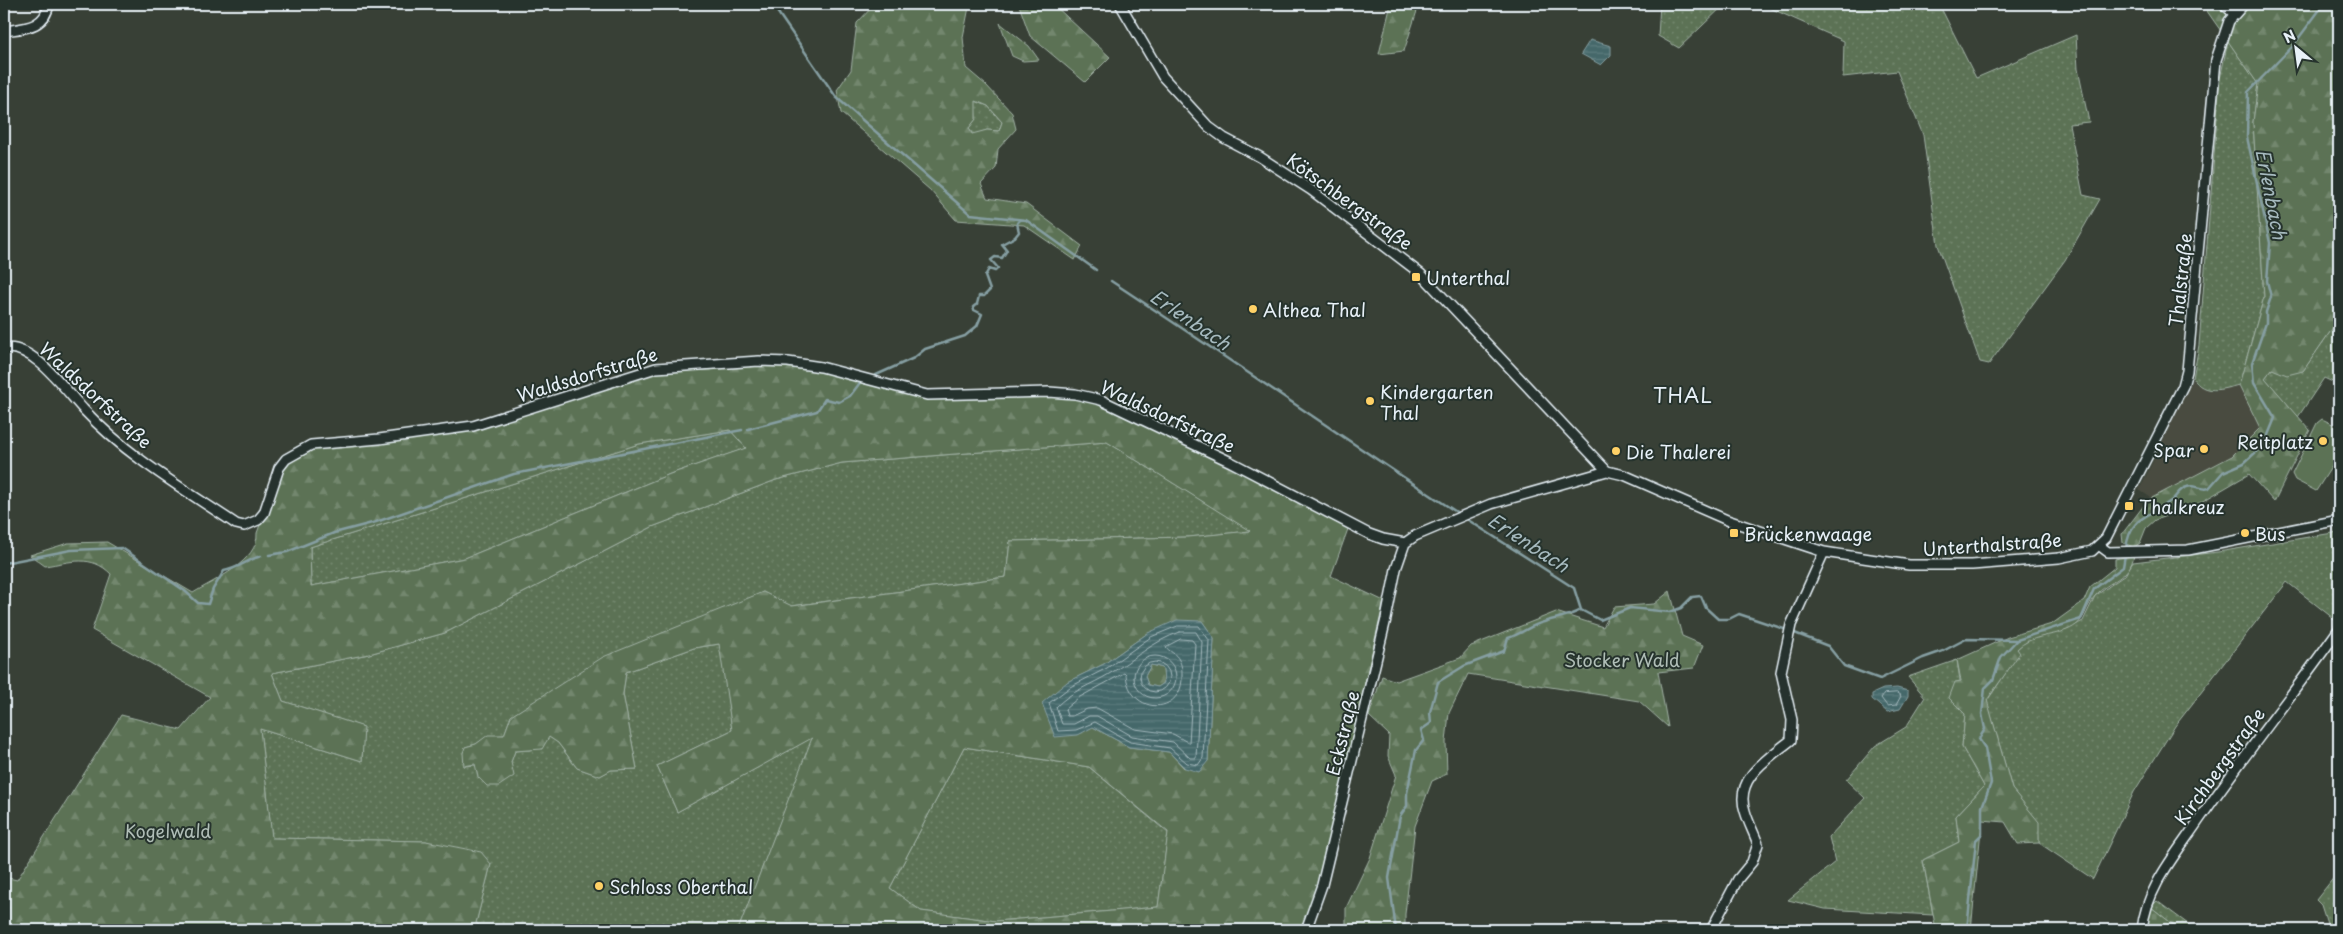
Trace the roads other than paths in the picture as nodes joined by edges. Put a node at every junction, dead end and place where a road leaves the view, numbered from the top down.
1 (48, 4) edge
2 (1120, 4) edge
3 (2224, 4) edge
4 (2244, 4) edge
5 (2234, 14) junction
6 (4, 31) edge
7 (4, 349) edge
8 (1608, 471) junction
9 (2339, 520) edge
10 (1405, 543) junction
11 (2100, 546) junction
12 (1824, 552) junction
13 (2339, 629) edge
14 (1306, 930) edge
15 (1711, 930) edge
16 (2142, 930) edge

1 - 6 street
2 - 8 street, Kötschbergstraße
3 - 5 street
4 - 5 street, Thalstraße
5 - 11 street, Thalstraße
7 - 10 street, Waldsdorfstraße
8 - 10 street
8 - 12 street, Unterthalstraße
9 - 11 street
10 - 14 street, Eckstraße
11 - 12 street, Unterthalstraße
12 - 15 street
13 - 16 street, Kirchbergstraße

